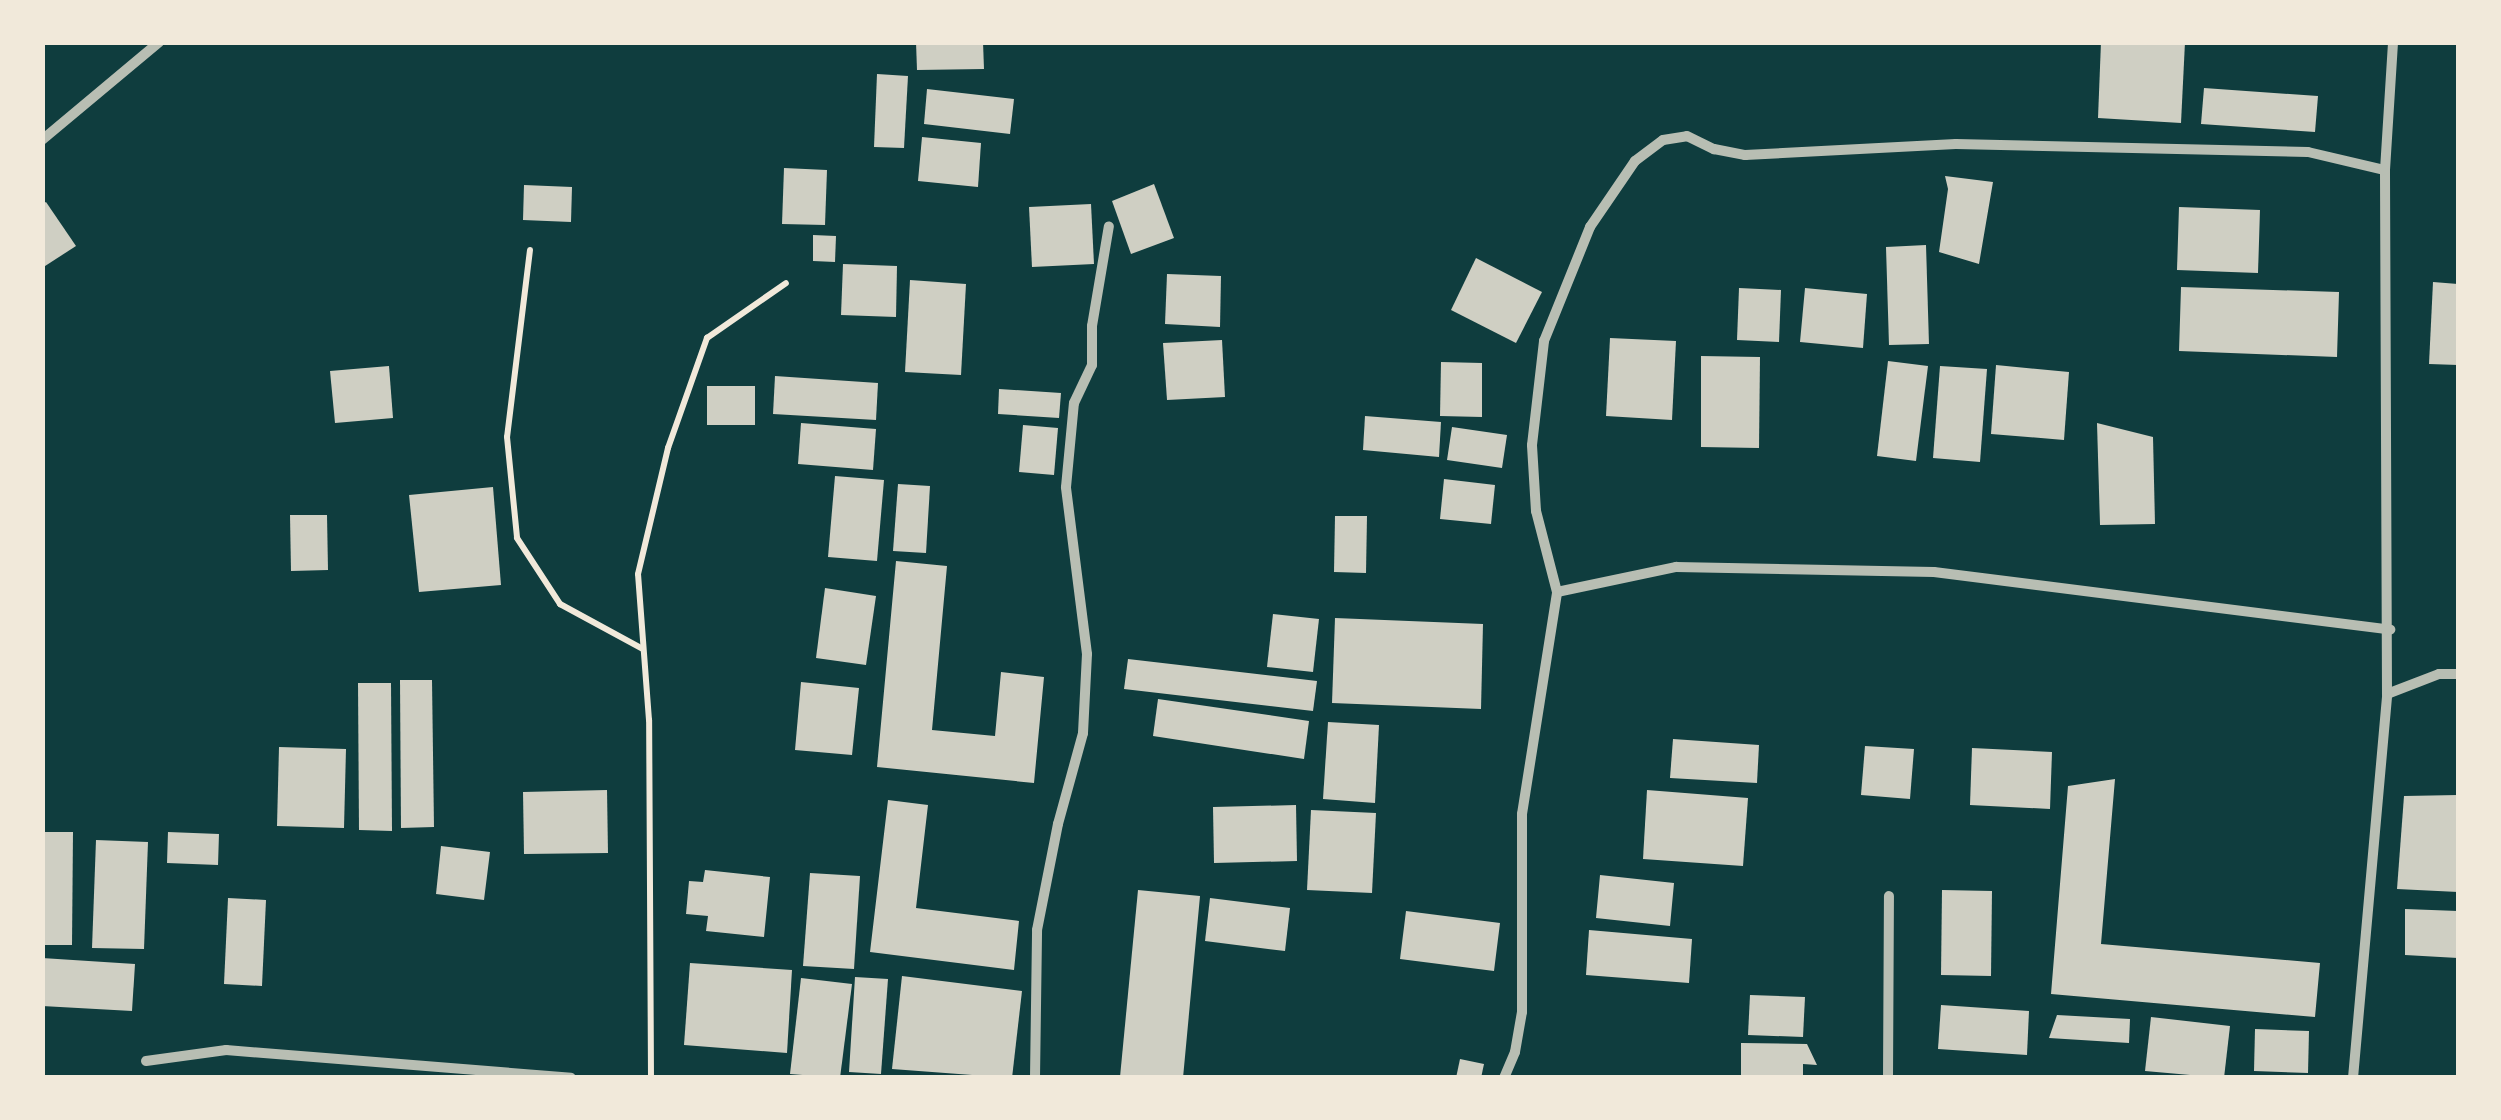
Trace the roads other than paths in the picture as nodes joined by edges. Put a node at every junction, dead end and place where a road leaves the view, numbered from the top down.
1 (159, 42) edge
2 (2393, 42) edge
3 (42, 140) edge
4 (2386, 170) junction
5 (1109, 226) dead end
6 (1557, 592) junction
7 (2390, 630) junction
8 (2458, 674) edge
9 (2388, 694) junction
10 (1889, 896) dead end
11 (146, 1061) dead end
12 (571, 1078) edge
13 (1036, 1078) edge
14 (1504, 1078) edge
15 (1888, 1078) edge
16 (2353, 1078) edge

1 - 3 street
2 - 4 street
4 - 6 street
4 - 7 street
5 - 13 street
6 - 7 street
6 - 14 street
7 - 9 street
8 - 9 street
9 - 16 street
10 - 15 street
11 - 12 street

